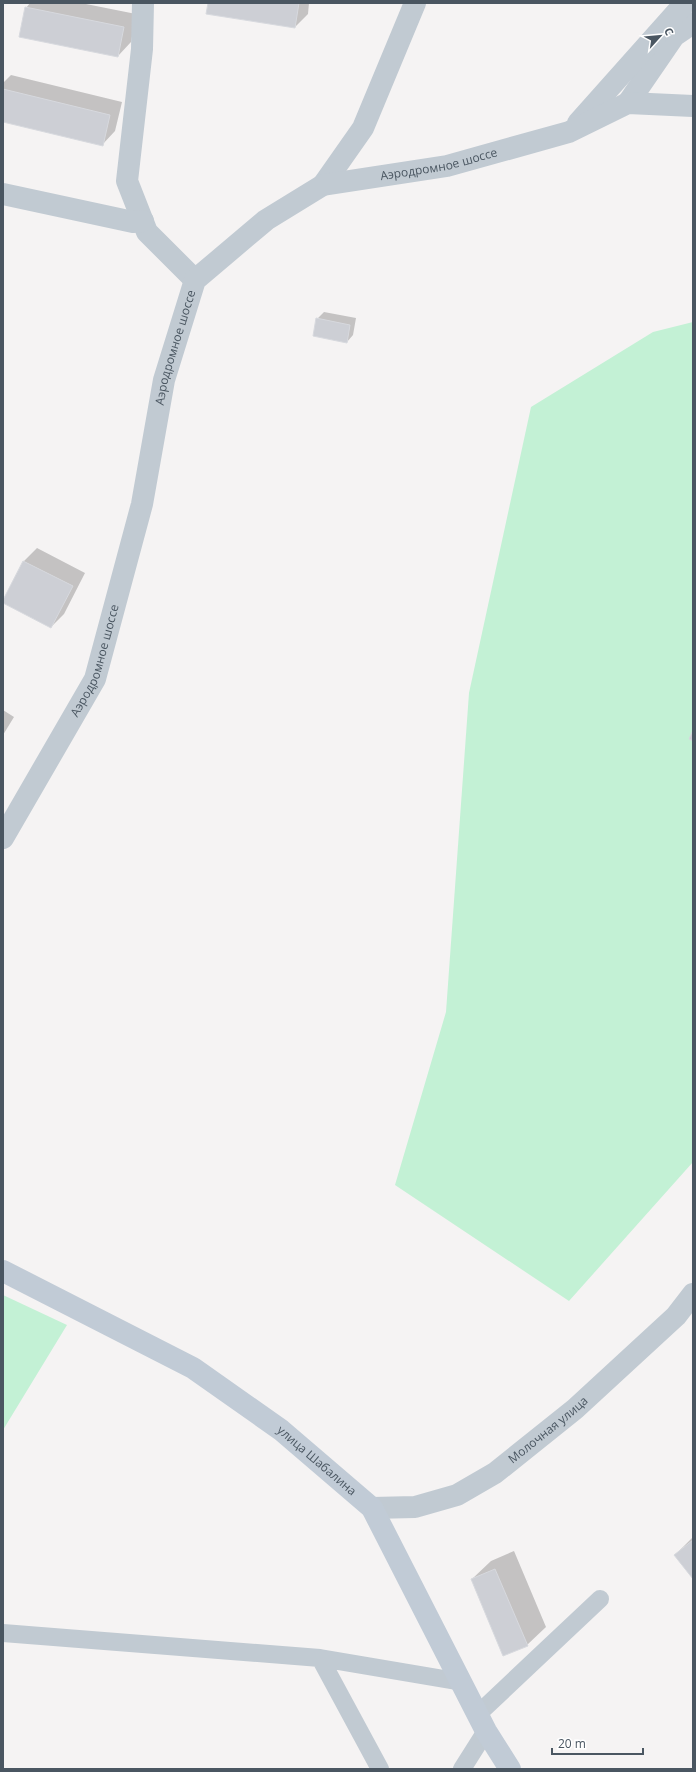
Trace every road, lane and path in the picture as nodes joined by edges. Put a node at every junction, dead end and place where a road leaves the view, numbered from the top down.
1 (143, 3) edge
2 (415, 3) edge
3 (685, 3) edge
4 (693, 23) edge
5 (628, 103) junction
6 (693, 106) edge
7 (569, 132) junction
8 (323, 185) junction
9 (3, 194) edge
10 (143, 221) junction
11 (195, 280) junction
12 (3, 838) edge
13 (3, 1271) edge
14 (693, 1294) edge
15 (372, 1508) junction
16 (600, 1599) dead end
17 (3, 1634) edge
18 (320, 1658) junction
19 (462, 1682) junction
20 (482, 1722) junction
21 (380, 1769) edge
22 (462, 1769) edge
23 (510, 1769) edge

1 - 10 street
2 - 8 street
3 - 7 street
4 - 5 street, Аэродромное шоссе
5 - 6 street, Аэродромное шоссе
5 - 7 street, Аэродромное шоссе
7 - 8 street, Аэродромное шоссе
8 - 11 street, Аэродромное шоссе
9 - 10 street
10 - 11 street
11 - 12 street, Аэродромное шоссе
13 - 15 main road, улица Шабалина
14 - 15 street, Молочная улица
15 - 19 main road, улица Шабалина
16 - 20 lane
17 - 18 lane
18 - 19 lane
18 - 21 lane
19 - 20 main road, улица Шабалина
20 - 22 lane
20 - 23 main road, улица Шабалина

